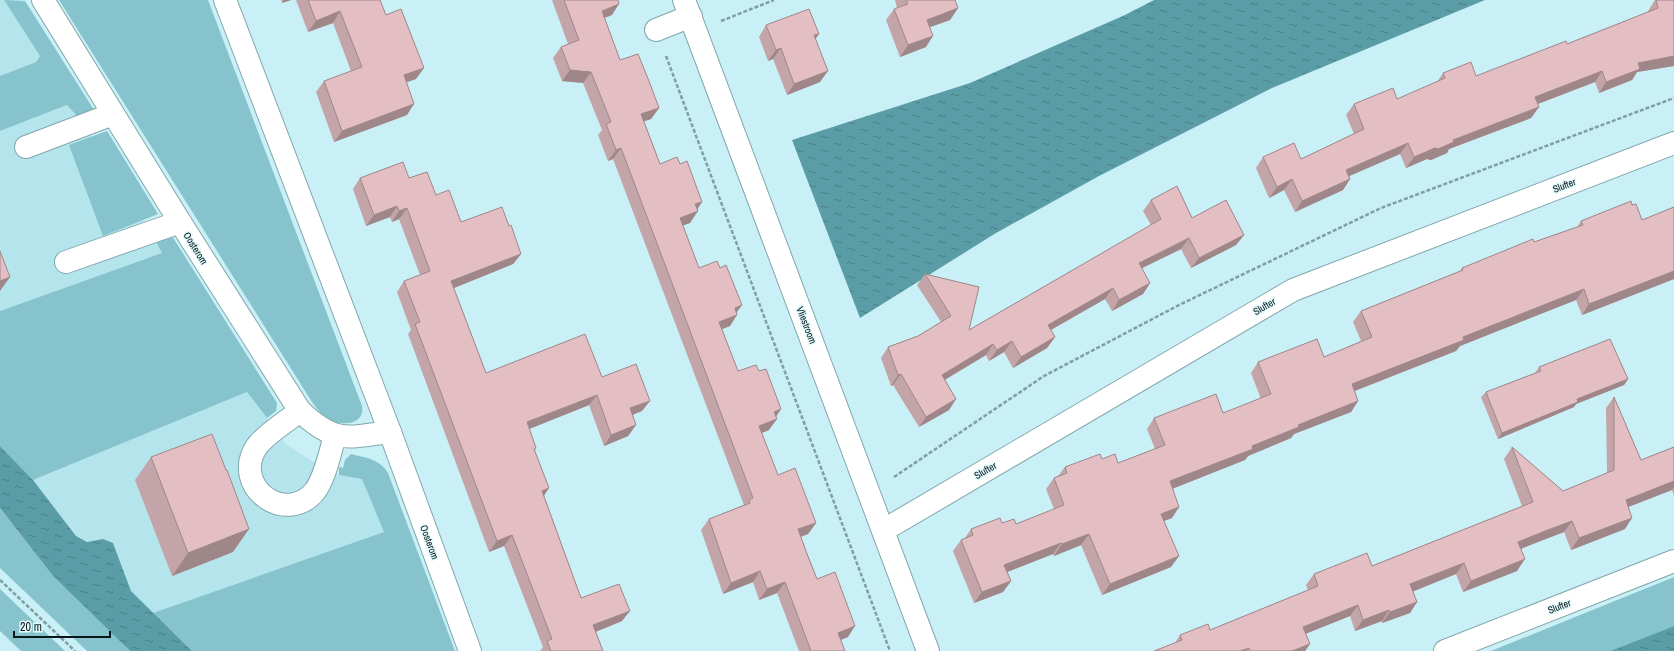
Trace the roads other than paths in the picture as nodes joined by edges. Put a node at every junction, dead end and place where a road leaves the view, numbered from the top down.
1 (43, 0) edge
2 (225, 0) edge
3 (690, 16) edge
4 (656, 30) road end
5 (113, 114) junction
6 (1674, 143) edge
7 (26, 147) dead end
8 (180, 222) junction
9 (66, 262) dead end
10 (300, 411) junction
11 (390, 432) junction
12 (335, 436) junction
13 (884, 530) junction
14 (1674, 561) edge
15 (470, 651) edge
16 (928, 651) edge
17 (1445, 651) edge

1 - 5 street, Oosterom
2 - 11 street, Oosterom
3 - 4 street
3 - 13 street, Vliestroom
5 - 7 street
5 - 8 street, Oosterom
6 - 13 street, Slufter
8 - 9 street
8 - 10 street, Oosterom
10 - 12 street, Oosterom
10 - 12 street
11 - 12 street, Oosterom
11 - 15 street, Oosterom
13 - 16 street, Vliestroom
14 - 17 street, Slufter

